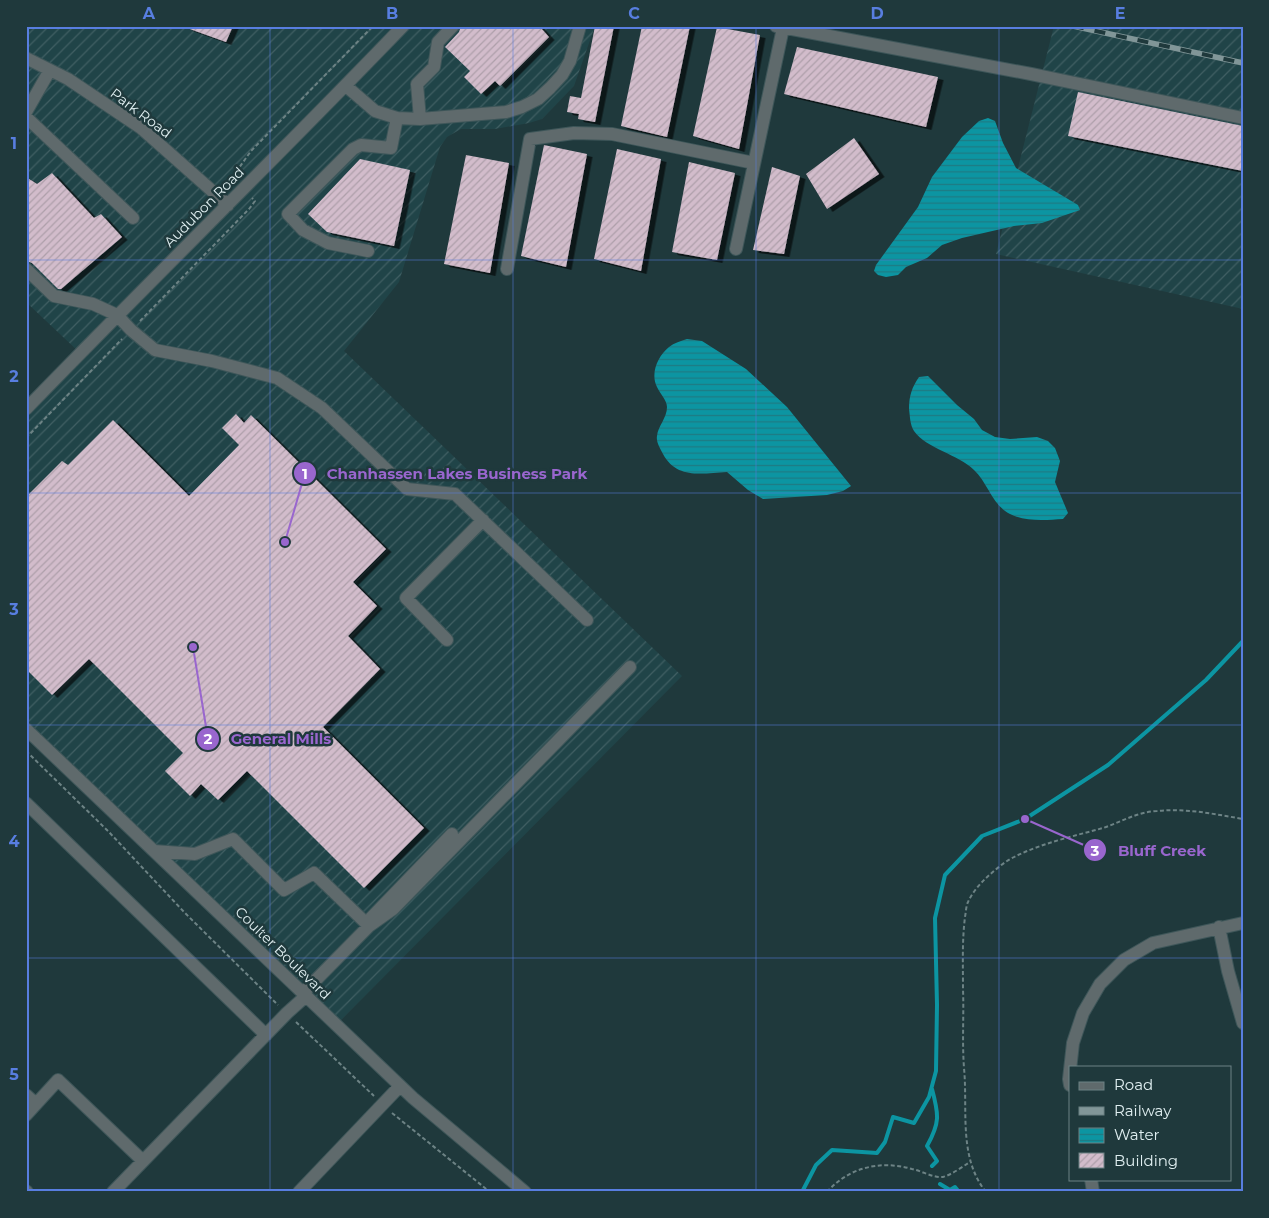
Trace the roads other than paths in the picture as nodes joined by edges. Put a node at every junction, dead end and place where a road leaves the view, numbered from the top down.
1 (404, 26) edge
2 (453, 26) edge
3 (580, 26) edge
4 (779, 27) edge
5 (26, 58) edge
6 (50, 70) junction
7 (346, 86) junction
8 (26, 112) edge
9 (26, 116) edge
10 (397, 118) junction
11 (1243, 118) edge
12 (420, 119) junction
13 (754, 163) junction
14 (228, 204) junction
15 (134, 218) dead end
16 (736, 249) dead end
17 (368, 251) dead end
18 (26, 269) edge
19 (506, 269) dead end
20 (117, 315) junction
21 (26, 409) edge
22 (483, 520) junction
23 (587, 620) dead end
24 (447, 640) dead end
25 (630, 667) dead end
26 (26, 729) edge
27 (26, 803) edge
28 (452, 834) dead end
29 (154, 851) junction
30 (1243, 923) edge
31 (368, 924) junction
32 (1219, 927) junction
33 (303, 993) junction
34 (1243, 1023) edge
35 (266, 1035) junction
36 (1070, 1066) edge
37 (400, 1086) junction
38 (26, 1095) edge
39 (36, 1104) junction
40 (26, 1114) edge
41 (142, 1160) junction
42 (113, 1192) edge
43 (299, 1192) edge
44 (524, 1192) edge

1 - 7 street, Audubon Road
2 - 12 street
3 - 12 street
4 - 11 street
4 - 13 street
5 - 6 street, Park Road
6 - 8 street
6 - 14 street, Park Road
7 - 10 street
7 - 14 street, Audubon Road
9 - 15 street
10 - 12 street
10 - 17 street
13 - 16 street
13 - 19 street
14 - 20 street, Audubon Road
18 - 20 street
20 - 21 street, Audubon Road
20 - 22 street
22 - 23 street
22 - 24 street
25 - 31 street
26 - 29 street, Coulter Boulevard
27 - 35 street
28 - 31 street
29 - 31 street
29 - 33 street, Coulter Boulevard
30 - 32 street
31 - 33 street
32 - 34 street
32 - 36 street
33 - 35 street
33 - 37 street, Coulter Boulevard
35 - 41 street
37 - 43 street
37 - 44 street, Coulter Boulevard
38 - 39 street
39 - 40 street
39 - 41 street
41 - 42 street

